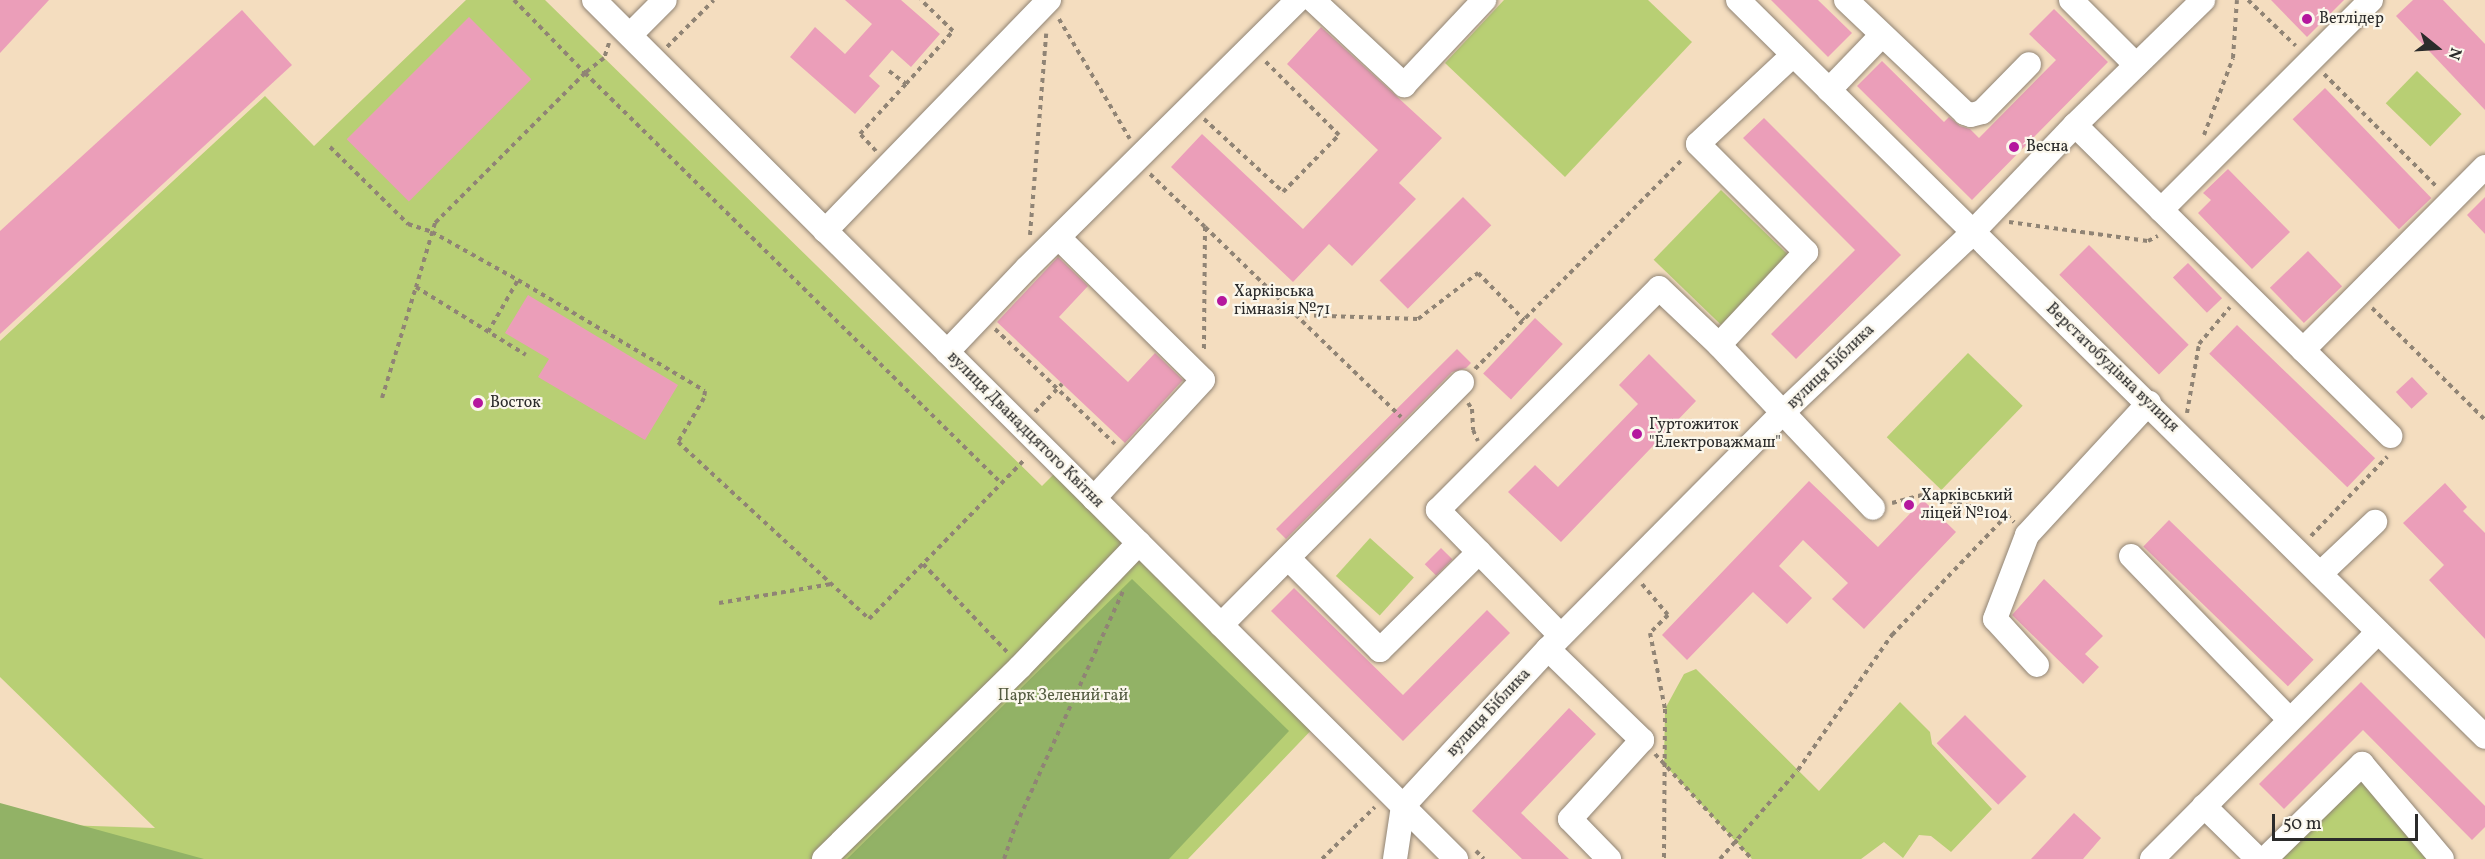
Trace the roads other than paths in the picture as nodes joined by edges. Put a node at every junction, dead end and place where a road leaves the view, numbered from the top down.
1 (594, 0) edge
2 (665, 0) edge
3 (1049, 0) edge
4 (1298, 0) edge
5 (1313, 0) edge
6 (1484, 0) edge
7 (1738, 0) edge
8 (1846, 0) edge
9 (2072, 0) edge
10 (2203, 0) edge
11 (2371, 0) edge
12 (1882, 34) junction
13 (620, 38) junction
14 (1793, 55) junction
15 (2029, 64) dead end
16 (2136, 65) junction
17 (1829, 90) junction
18 (2076, 125) junction
19 (2485, 167) edge
20 (2169, 218) junction
21 (825, 231) junction
22 (1972, 232) junction
23 (1059, 238) junction
24 (1719, 345) junction
25 (2304, 351) junction
26 (947, 352) junction
27 (1460, 384) road end
28 (2149, 403) junction
29 (1782, 413) junction
30 (2390, 436) road end
31 (1094, 498) junction
32 (1873, 508) road end
33 (2375, 522) dead end
34 (1139, 543) junction
35 (1479, 552) junction
36 (2131, 556) dead end
37 (1288, 558) junction
38 (2320, 574) junction
39 (1221, 625) junction
40 (2378, 632) junction
41 (1555, 643) junction
42 (2037, 665) dead end
43 (2289, 719) junction
44 (2485, 737) edge
45 (1403, 806) junction
46 (2204, 806) junction
47 (1402, 854) edge
48 (824, 859) edge
49 (1456, 859) edge
50 (1609, 859) edge
51 (2152, 859) edge
52 (2258, 859) edge
53 (2265, 859) edge
54 (2442, 859) edge

1 - 13 street, вулиця Дванадцятого Квітня
2 - 13 street
3 - 21 street
4 - 23 street
5 - 6 street
7 - 14 street, Верстатобудівна вулиця
8 - 12 street
9 - 16 street
10 - 16 street, вулиця Біблика
11 - 20 street
12 - 15 street
12 - 17 street
13 - 21 street, вулиця Дванадцятого Квітня
14 - 17 street, Верстатобудівна вулиця
14 - 24 street
16 - 18 street, вулиця Біблика
17 - 22 street, Верстатобудівна вулиця
18 - 20 street
18 - 22 street, вулиця Біблика
19 - 25 street
20 - 25 street
21 - 26 street, вулиця Дванадцятого Квітня
22 - 28 street, Верстатобудівна вулиця
22 - 29 street, вулиця Біблика
23 - 26 street
23 - 31 street
24 - 29 street
24 - 35 street
25 - 30 street
26 - 31 street, вулиця Дванадцятого Квітня
27 - 37 street
28 - 38 street, Верстатобудівна вулиця
28 - 42 street
29 - 32 street
29 - 41 street, вулиця Біблика
31 - 34 street, вулиця Дванадцятого Квітня
33 - 38 street
34 - 39 street, вулиця Дванадцятого Квітня
34 - 48 street
35 - 37 street
35 - 41 street
36 - 43 street
37 - 39 street
38 - 40 street, Верстатобудівна вулиця
39 - 45 street, вулиця Дванадцятого Квітня
40 - 43 street
40 - 44 street, Верстатобудівна вулиця
41 - 45 street, вулиця Біблика
41 - 50 street
43 - 46 street
45 - 47 street
45 - 49 street, вулиця Дванадцятого Квітня
46 - 51 street
46 - 52 street
53 - 54 street

